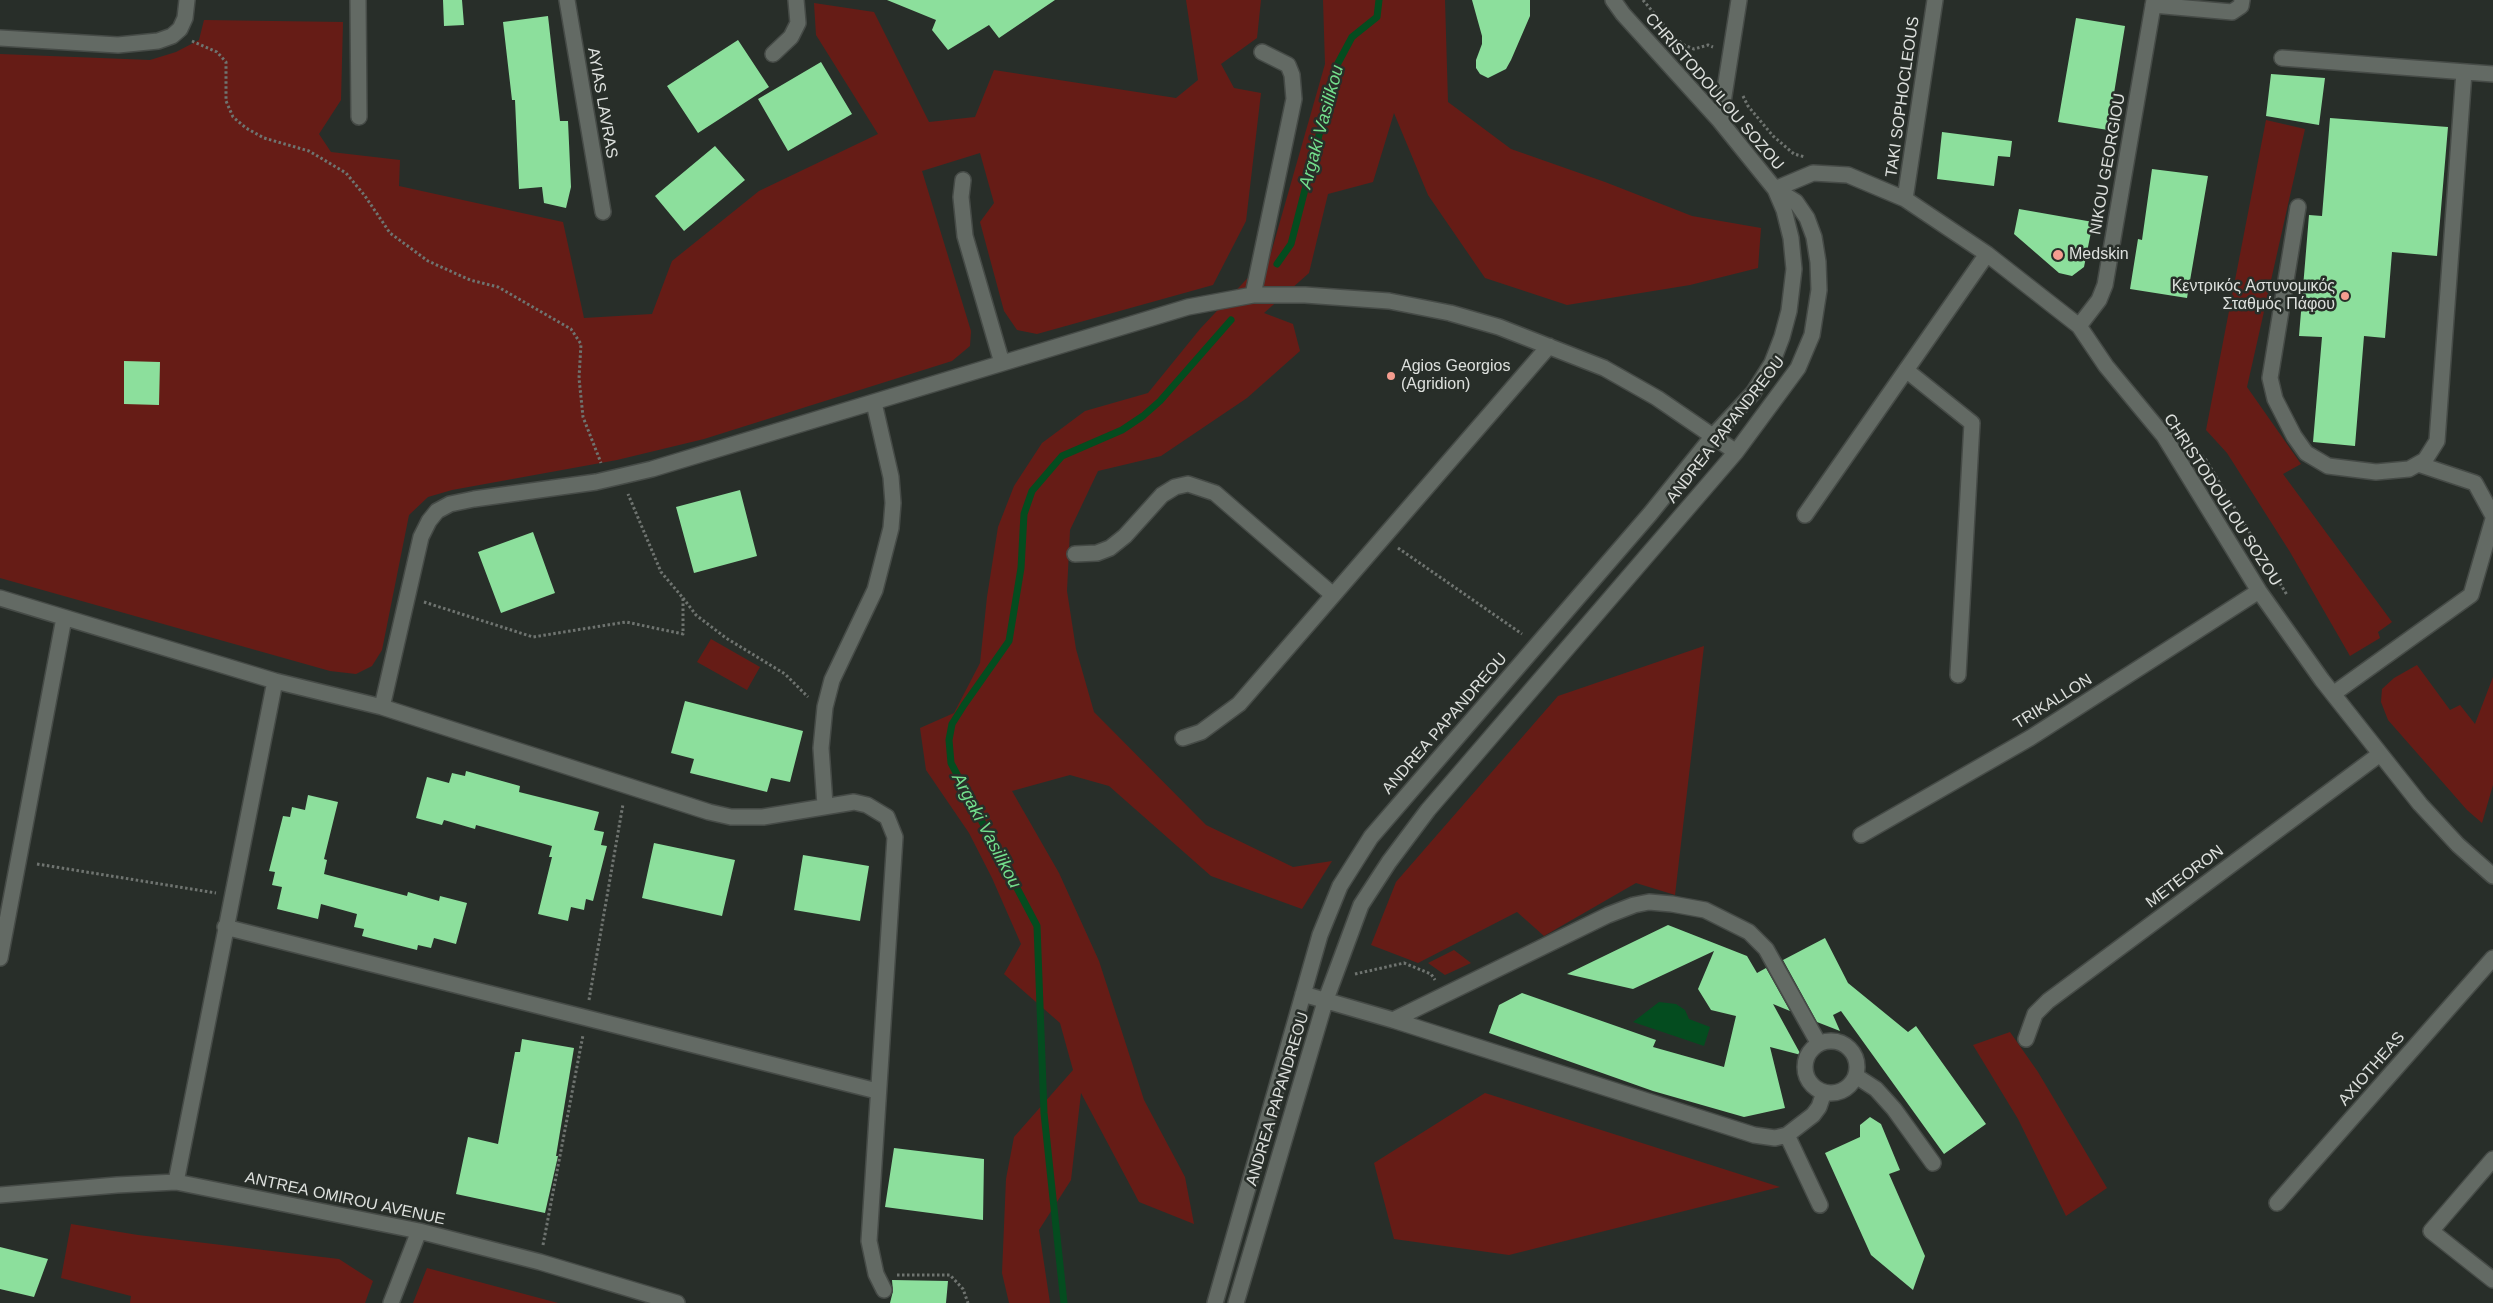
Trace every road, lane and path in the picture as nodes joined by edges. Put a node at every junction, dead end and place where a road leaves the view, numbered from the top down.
1 (187, 0) edge
2 (358, 0) edge
3 (567, 0) edge
4 (796, 0) edge
5 (1613, 0) edge
6 (1643, 0) edge
7 (1739, 0) edge
8 (1935, 0) edge
9 (2242, 0) edge
10 (2154, 2) edge
11 (172, 36) junction
12 (0, 38) edge
13 (1262, 52) dead end
14 (773, 54) dead end
15 (1731, 55) junction
16 (2282, 58) dead end
17 (2464, 72) junction
18 (2493, 74) edge
19 (1742, 93) dead end
20 (359, 117) dead end
21 (1720, 121) junction
22 (1810, 158) dead end
23 (963, 180) dead end
24 (1775, 189) junction
25 (1906, 199) junction
26 (2298, 206) dead end
27 (603, 212) dead end
28 (1987, 254) junction
29 (1253, 295) junction
30 (2079, 326) junction
31 (1549, 346) junction
32 (1002, 363) junction
33 (1906, 370) junction
34 (874, 404) junction
35 (1713, 436) junction
36 (2193, 446) dead end
37 (1736, 452) junction
38 (2418, 464) junction
39 (614, 478) junction
40 (1805, 515) dead end
41 (2493, 518) edge
42 (1383, 538) junction
43 (1075, 554) dead end
44 (2259, 591) junction
45 (1333, 595) junction
46 (407, 597) junction
47 (0, 598) edge
48 (683, 598) junction
49 (2291, 602) dead end
50 (64, 618) junction
51 (1536, 644) junction
52 (1958, 675) dead end
53 (275, 681) junction
54 (2333, 694) junction
55 (810, 699) dead end
56 (382, 707) junction
57 (1183, 738) dead end
58 (2380, 754) junction
59 (825, 805) junction
60 (1861, 836) dead end
61 (18, 861) junction
62 (2493, 876) edge
63 (231, 896) junction
64 (225, 927) junction
65 (0, 958) edge
66 (2493, 958) edge
67 (1355, 974) dead end
68 (1303, 994) junction
69 (1446, 994) junction
70 (1325, 1002) junction
71 (1393, 1020) junction
72 (2026, 1039) dead end
73 (1819, 1044) junction
74 (1856, 1076) junction
75 (877, 1090) junction
76 (1824, 1092) junction
77 (1787, 1135) junction
78 (2493, 1159) edge
79 (1934, 1164) dead end
80 (176, 1182) junction
81 (0, 1196) edge
82 (2277, 1203) dead end
83 (1820, 1204) dead end
84 (419, 1231) junction
85 (876, 1274) junction
86 (2493, 1280) edge
87 (884, 1290) dead end
88 (391, 1303) edge
89 (677, 1303) edge
90 (968, 1303) edge
91 (1215, 1303) edge
92 (1236, 1303) edge

1 - 11 street
2 - 20 street
3 - 27 street, AYIAS LAVRAS
4 - 14 street
5 - 21 street, CHRISTODOULOU SOZOU
6 - 15 path
7 - 15 street
8 - 25 street, TAKI SOPHOCLEOUS
9 - 10 street
10 - 30 street, NIKOU GEORGIOU
11 - 12 street
11 - 39 path
13 - 29 street
15 - 21 street
16 - 17 street
17 - 18 street
17 - 38 street
19 - 22 path
21 - 24 street, CHRISTODOULOU SOZOU
23 - 32 street
24 - 25 street, CHRISTODOULOU SOZOU
24 - 35 street, ANDREA PAPANDREOU
24 - 37 street, ANDREA PAPANDREOU
25 - 28 street, CHRISTODOULOU SOZOU
26 - 38 street
28 - 30 street, CHRISTODOULOU SOZOU
28 - 33 street
29 - 31 street
29 - 32 street
30 - 44 street, CHRISTODOULOU SOZOU
31 - 35 street
31 - 42 street
32 - 34 street
33 - 40 street
33 - 52 street
34 - 39 street
34 - 59 street
35 - 37 street
35 - 51 street, ANDREA PAPANDREOU
36 - 49 path
37 - 70 street, ANDREA PAPANDREOU
38 - 41 street
39 - 46 street
39 - 48 path
41 - 54 street
42 - 45 street
42 - 51 path
43 - 45 street
44 - 54 street, CHRISTODOULOU SOZOU
44 - 60 street, TRIKALLON
45 - 57 street
46 - 48 path
46 - 56 street
47 - 50 street
48 - 55 path
50 - 53 street
50 - 61 street
51 - 68 street, ANDREA PAPANDREOU
53 - 56 street
53 - 63 street
54 - 58 street, CHRISTODOULOU SOZOU
56 - 59 street
58 - 62 street, CHRISTODOULOU SOZOU
58 - 72 street, METEORON
59 - 75 street
61 - 63 path
61 - 65 street
63 - 64 street
64 - 75 street
64 - 80 street
66 - 82 street, AXIOTHEAS
67 - 69 path
68 - 70 street
68 - 91 street, ANDREA PAPANDREOU
69 - 71 street
69 - 73 street
70 - 71 street
70 - 92 street, ANDREA PAPANDREOU
71 - 77 street
73 - 74 street
73 - 76 street
74 - 76 street
74 - 79 street
75 - 85 street
76 - 77 street
77 - 83 street
78 - 86 street
80 - 81 street, ANTREA OMIROU AVENUE
80 - 84 street, ANTREA OMIROU AVENUE
84 - 88 street
84 - 89 street, ANTREA OMIROU AVENUE
85 - 87 street
85 - 90 path

